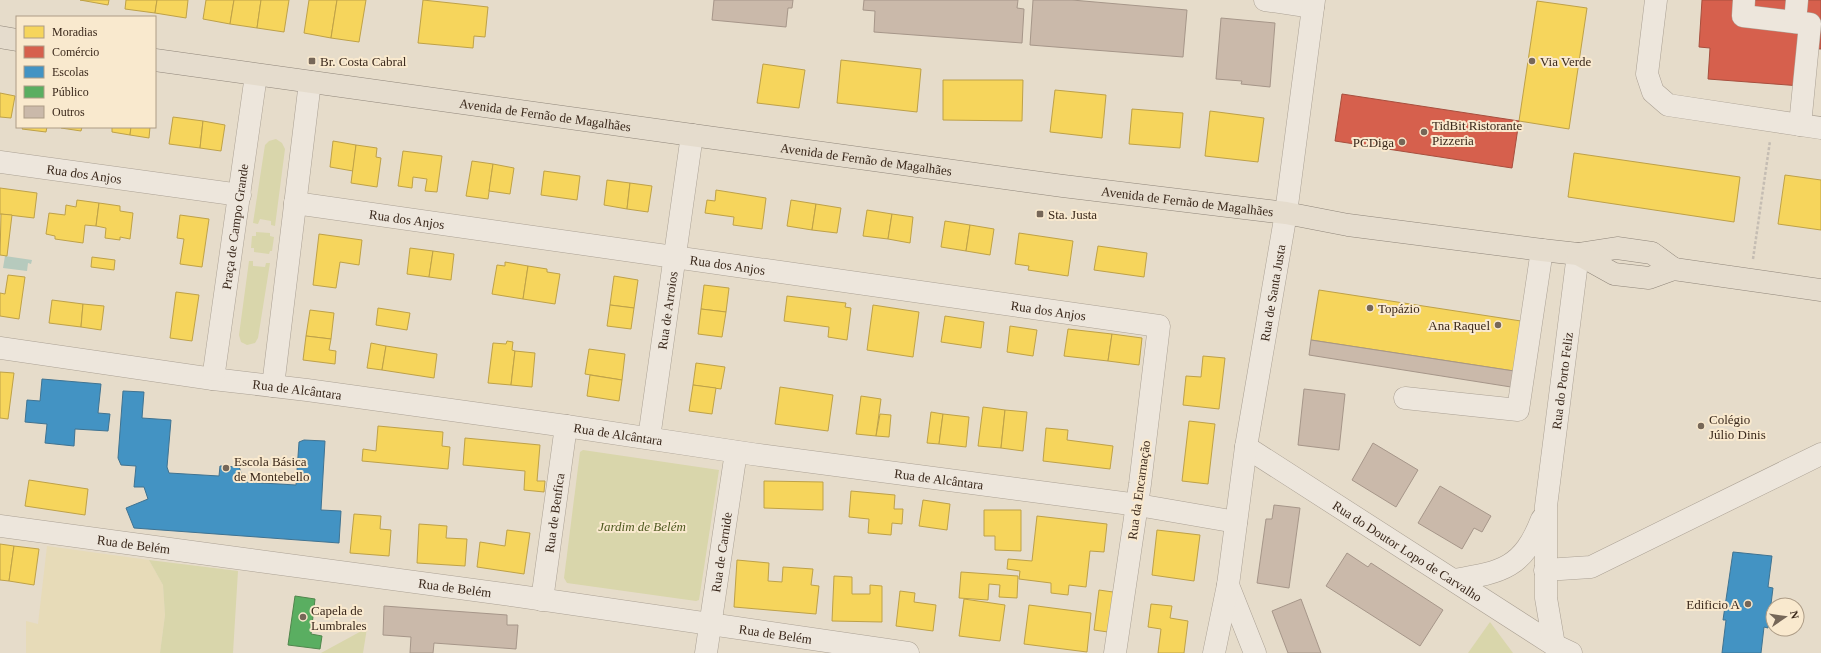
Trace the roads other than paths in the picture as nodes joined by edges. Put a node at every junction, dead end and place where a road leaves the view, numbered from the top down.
1 (1265, 0) edge
2 (1656, 0) edge
3 (1744, 0) edge
4 (1797, 0) edge
5 (1314, 3) edge
6 (1795, 22) junction
7 (0, 37) edge
8 (16, 40) edge
9 (156, 60) edge
10 (256, 75) junction
11 (310, 82) junction
12 (1810, 126) edge
13 (692, 135) junction
14 (0, 162) edge
15 (240, 195) junction
16 (295, 203) junction
17 (1286, 213) junction
18 (1542, 250) junction
19 (1578, 254) junction
20 (676, 256) junction
21 (1821, 290) edge
22 (1160, 326) joint
23 (0, 348) edge
24 (213, 379) junction
25 (273, 386) junction
26 (1405, 398) dead end
27 (566, 426) junction
28 (649, 438) junction
29 (1246, 447) junction
30 (736, 452) junction
31 (1821, 454) edge
32 (1138, 506) junction
33 (1546, 506) junction
34 (1236, 522) junction
35 (0, 526) edge
36 (1545, 570) junction
37 (1454, 580) junction
38 (1228, 585) junction
39 (542, 600) junction
40 (710, 625) junction
41 (1562, 649) edge
42 (706, 653) edge
43 (908, 653) edge
44 (1115, 653) edge
45 (1214, 653) edge
46 (1255, 653) edge

1 - 5 street
2 - 12 street
3 - 6 street
4 - 6 street
5 - 17 street, Rua de Santa Justa
6 - 12 street
7 - 8 main road
9 - 10 main road, Avenida de Fernão de Magalhães
10 - 11 main road, Avenida de Fernão de Magalhães
10 - 15 street, Praça de Campo Grande
11 - 13 main road, Avenida de Fernão de Magalhães
11 - 16 street
13 - 17 main road, Avenida de Fernão de Magalhães
13 - 20 street, Rua de Arroios
14 - 15 street, Rua dos Anjos
15 - 24 street, Praça de Campo Grande
16 - 20 street, Rua dos Anjos
16 - 25 street
17 - 18 main road, Avenida de Fernão de Magalhães
17 - 29 street, Rua de Santa Justa
18 - 19 main road, Avenida de Fernão de Magalhães
18 - 26 street
19 - 21 main road, Avenida de Fernão de Magalhães
19 - 33 street, Rua do Porto Feliz
20 - 22 street, Rua dos Anjos
20 - 28 street, Rua de Arroios
22 - 32 street, Rua da Encarnação
23 - 24 street, Rua de Alcântara
24 - 25 street, Rua de Alcântara
25 - 27 street, Rua de Alcântara
27 - 28 street, Rua de Alcântara
27 - 39 street, Rua de Benfica
28 - 30 street, Rua de Alcântara
29 - 34 street, Rua de Santa Justa
29 - 37 street, Rua do Doutor Lopo de Carvalho
30 - 32 street, Rua de Alcântara
30 - 40 street, Rua de Carnide
31 - 36 street
32 - 34 street, Rua de Alcântara
32 - 44 street, Rua da Encarnação
33 - 36 street, Rua do Porto Feliz
33 - 37 street, Rua do Porto Feliz
34 - 38 street, Rua de Santa Justa
35 - 39 street, Rua de Belém
36 - 41 street, Rua do Porto Feliz
37 - 41 street, Rua do Doutor Lopo de Carvalho
38 - 45 street, Rua de Santa Justa
38 - 46 street, Rua de Santa Justa
39 - 40 street, Rua de Belém
40 - 42 street, Rua de Carnide
40 - 43 street, Rua de Belém

